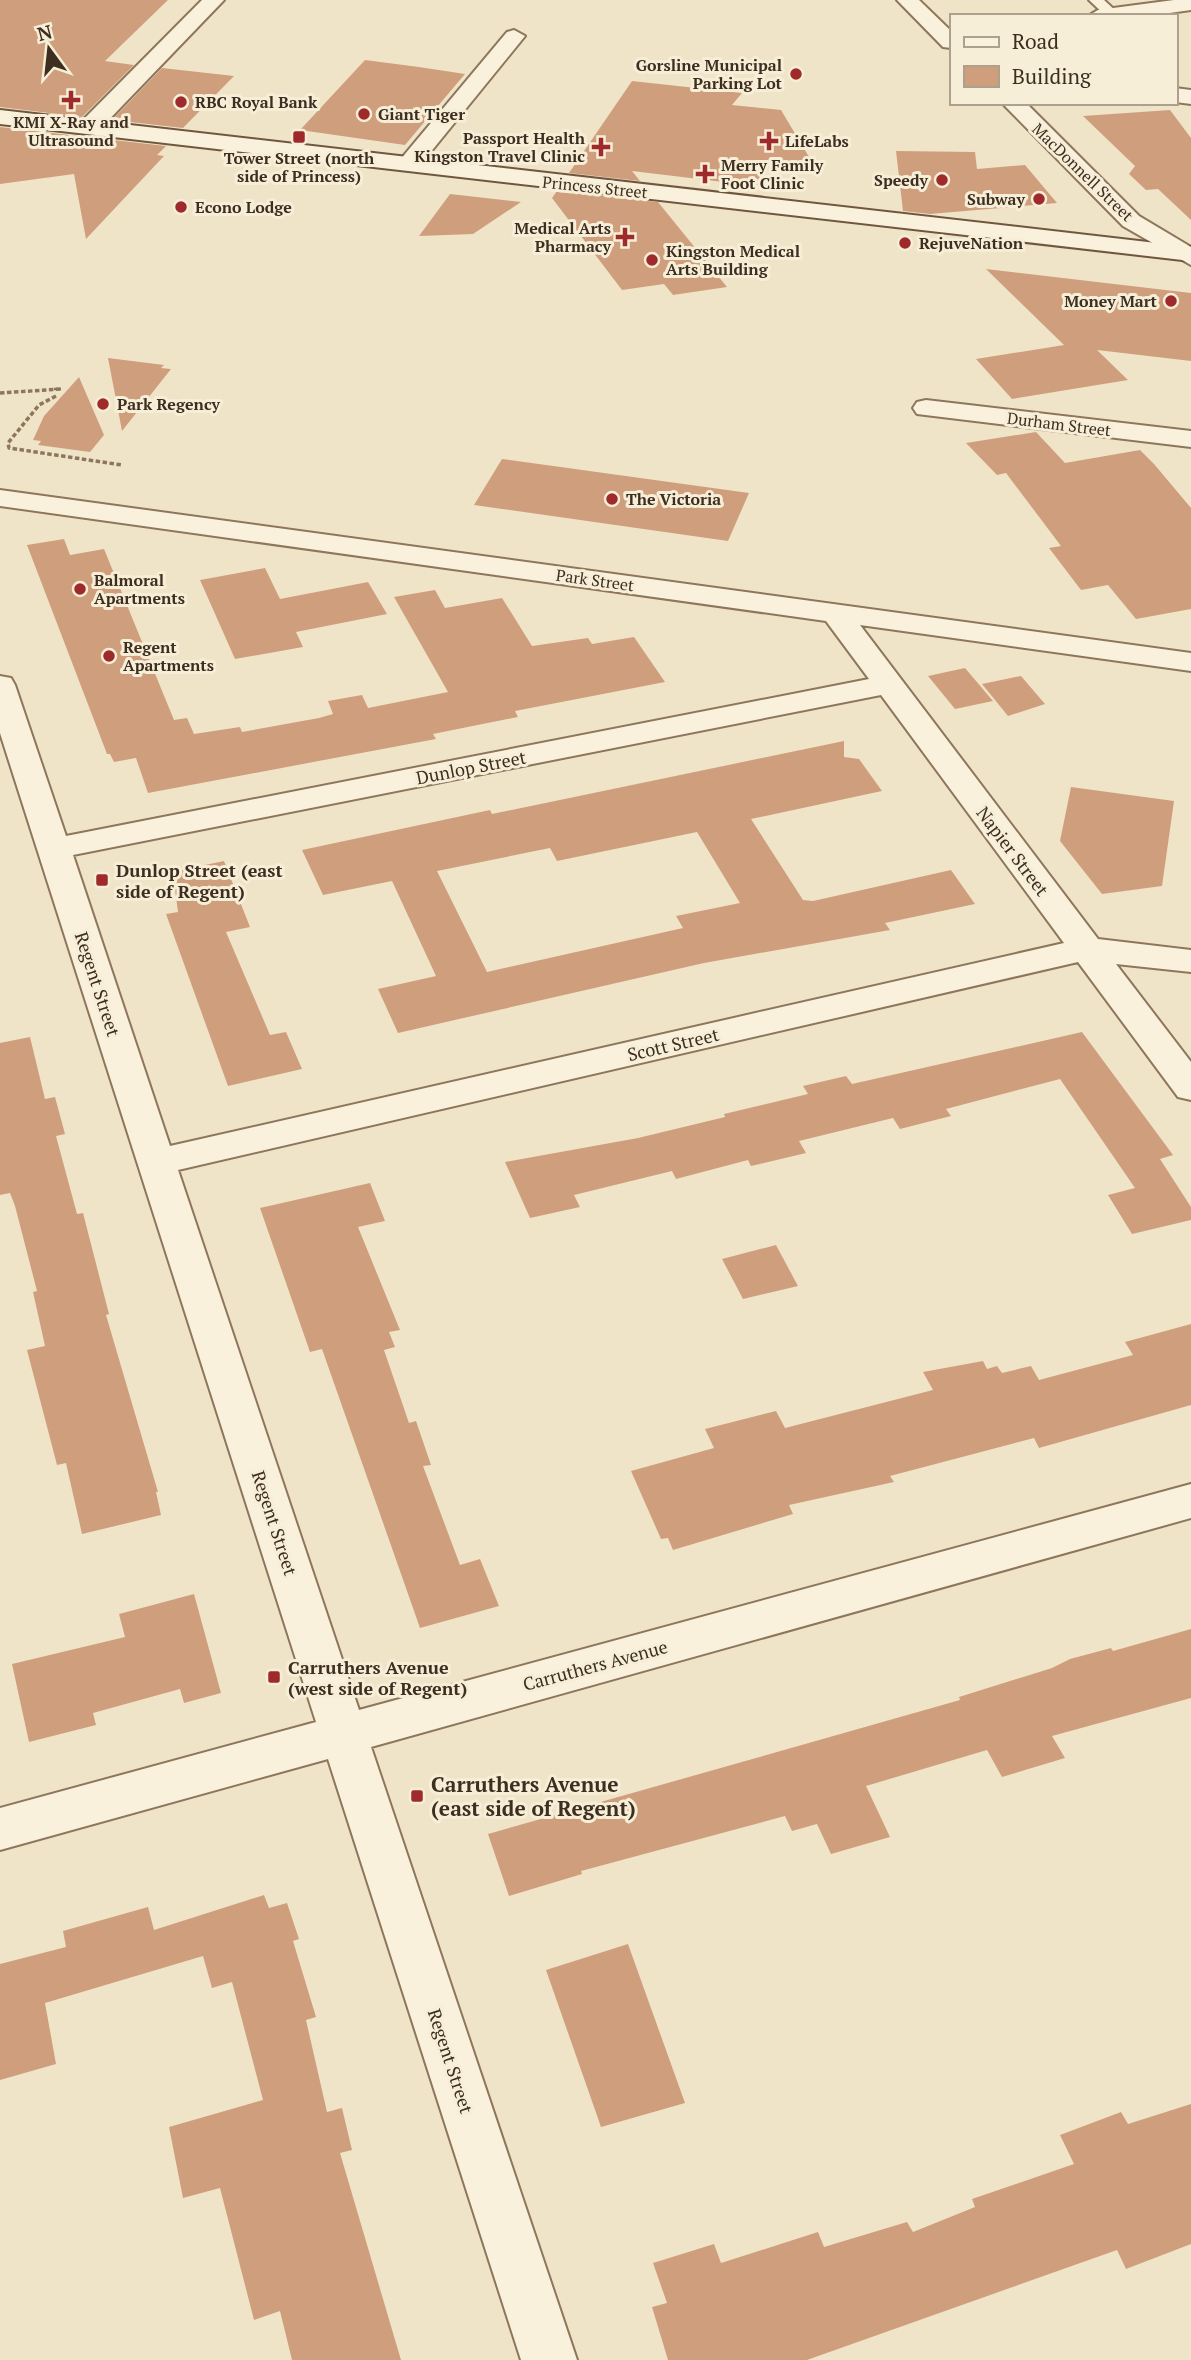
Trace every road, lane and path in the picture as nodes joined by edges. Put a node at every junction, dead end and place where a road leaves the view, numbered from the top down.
1 (214, 0) edge
2 (907, 0) edge
3 (1191, 4) edge
4 (1113, 14) edge
5 (514, 36) dead end
6 (949, 36) edge
7 (1015, 105) edge
8 (0, 117) edge
9 (89, 127) junction
10 (408, 165) junction
11 (1189, 255) edge
12 (61, 389) dead end
13 (0, 393) edge
14 (56, 396) dead end
15 (926, 408) dead end
16 (1191, 439) edge
17 (122, 465) dead end
18 (0, 498) edge
19 (836, 614) junction
20 (1191, 662) edge
21 (889, 684) junction
22 (0, 685) edge
23 (54, 849) junction
24 (1086, 949) junction
25 (1191, 961) edge
26 (1191, 1088) edge
27 (157, 1162) junction
28 (1191, 1501) edge
29 (344, 1734) junction
30 (0, 1829) edge
31 (549, 2360) edge

1 - 9 street
2 - 6 street
3 - 4 street
5 - 10 street
7 - 11 street, MacDonnell Street
8 - 9 street, Princess Street
9 - 10 street, Princess Street
10 - 11 street, Princess Street
12 - 13 path
14 - 17 path
15 - 16 street, Durham Street
18 - 19 street, Park Street
19 - 20 street, Park Street
19 - 21 street, Napier Street
21 - 23 street, Dunlop Street
21 - 24 street, Napier Street
22 - 23 street, Regent Street
23 - 27 street, Regent Street
24 - 25 street, Scott Street
24 - 26 street, Napier Street
24 - 27 street, Scott Street
27 - 29 street, Regent Street
28 - 29 street, Carruthers Avenue
29 - 30 street, Carruthers Avenue
29 - 31 street, Regent Street

